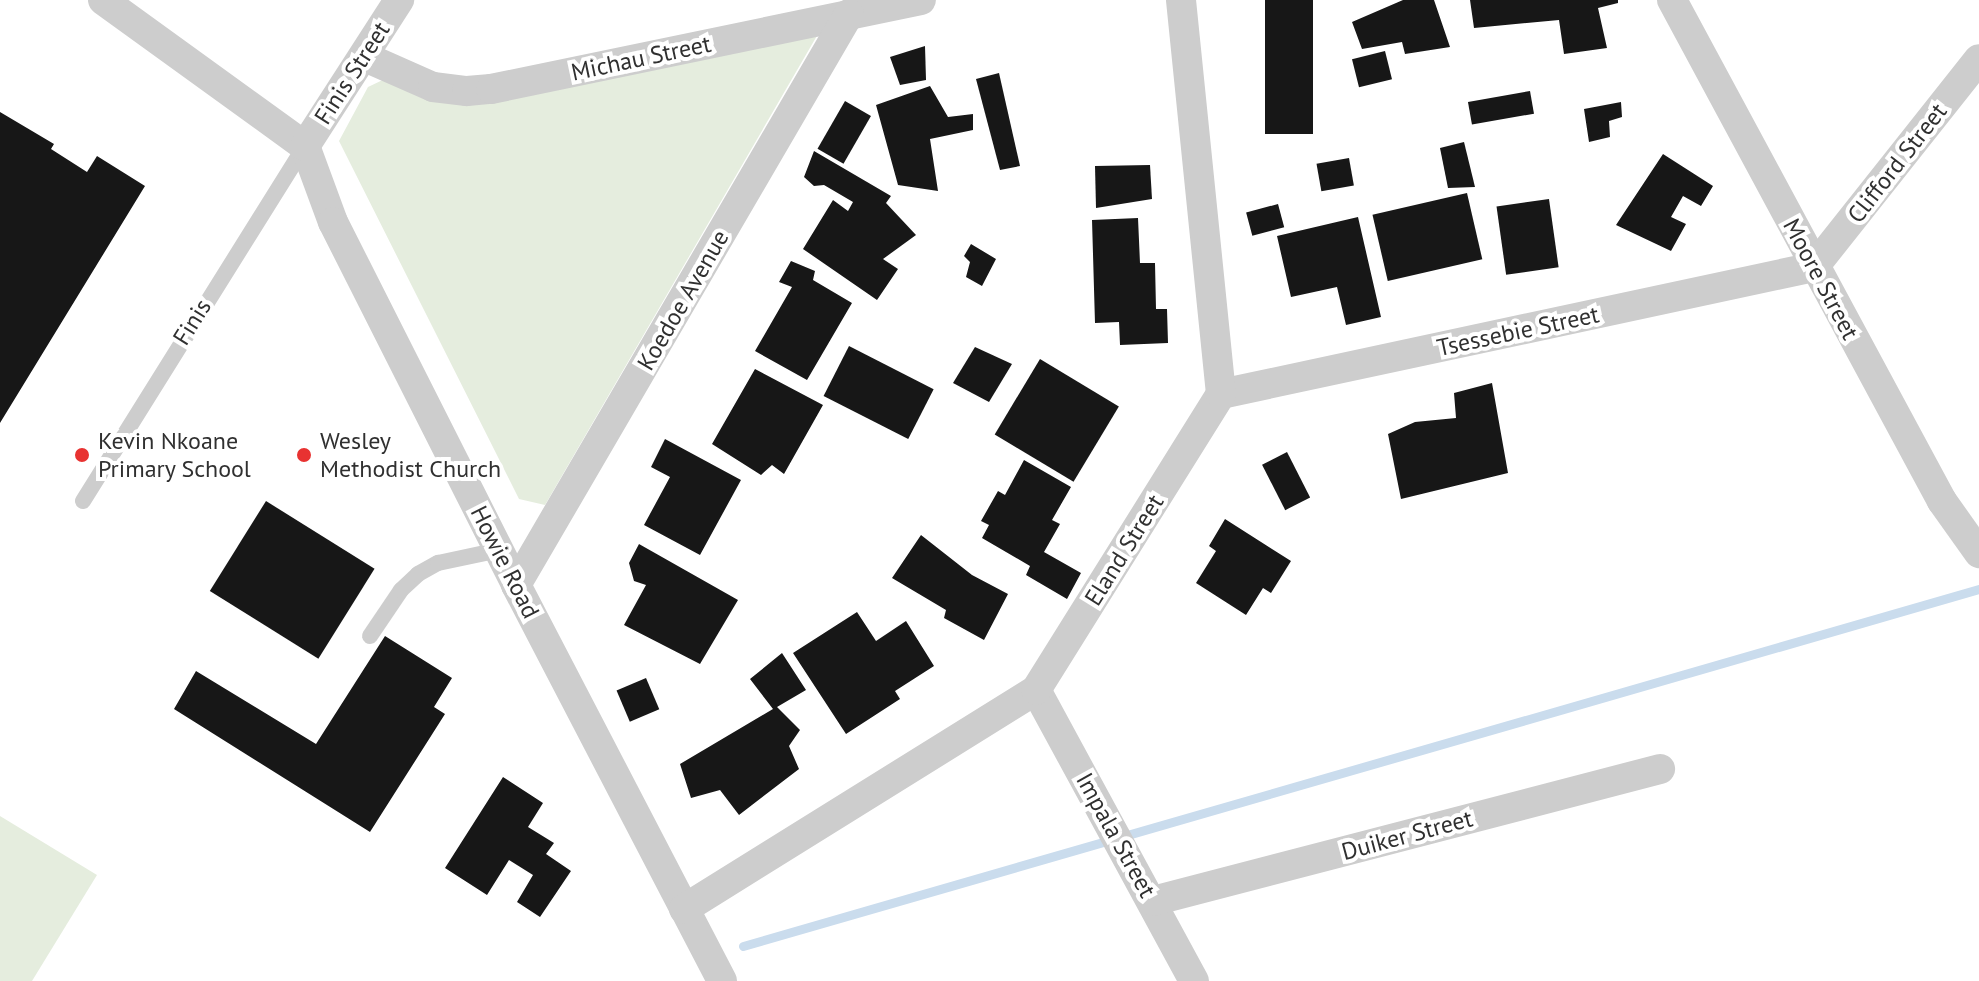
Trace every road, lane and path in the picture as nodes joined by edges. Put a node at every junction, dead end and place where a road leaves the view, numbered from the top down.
1 (103, 0) edge
2 (399, 0) edge
3 (921, 0) edge
4 (1181, 0) edge
5 (1672, 0) edge
6 (849, 14) junction
7 (365, 57) junction
8 (1979, 59) edge
9 (305, 146) junction
10 (1814, 267) junction
11 (1221, 394) junction
12 (83, 501) dead end
13 (499, 550) junction
14 (1979, 553) edge
15 (516, 585) junction
16 (370, 636) dead end
17 (1036, 690) junction
18 (1660, 769) dead end
19 (1153, 901) junction
20 (684, 909) junction
21 (722, 981) edge
22 (1194, 981) edge

1 - 9 street
2 - 7 street, Finis Street
3 - 6 street, Michau Street
4 - 11 street
5 - 10 street, Moore Street
6 - 7 street, Michau Street
6 - 15 street, Koedoe Avenue
7 - 9 street, Finis Street
8 - 10 street, Clifford Street
9 - 12 lane, Finis
9 - 13 street, Howie Road
10 - 11 street, Tsessebie Street
10 - 14 street, Moore Street
11 - 17 street, Eland Street
13 - 15 street, Howie Road
13 - 16 lane
15 - 20 street, Howie Road
17 - 19 street, Impala Street
17 - 20 street, Eland Street
18 - 19 street, Duiker Street
19 - 22 street, Impala Street
20 - 21 street, Howie Road

